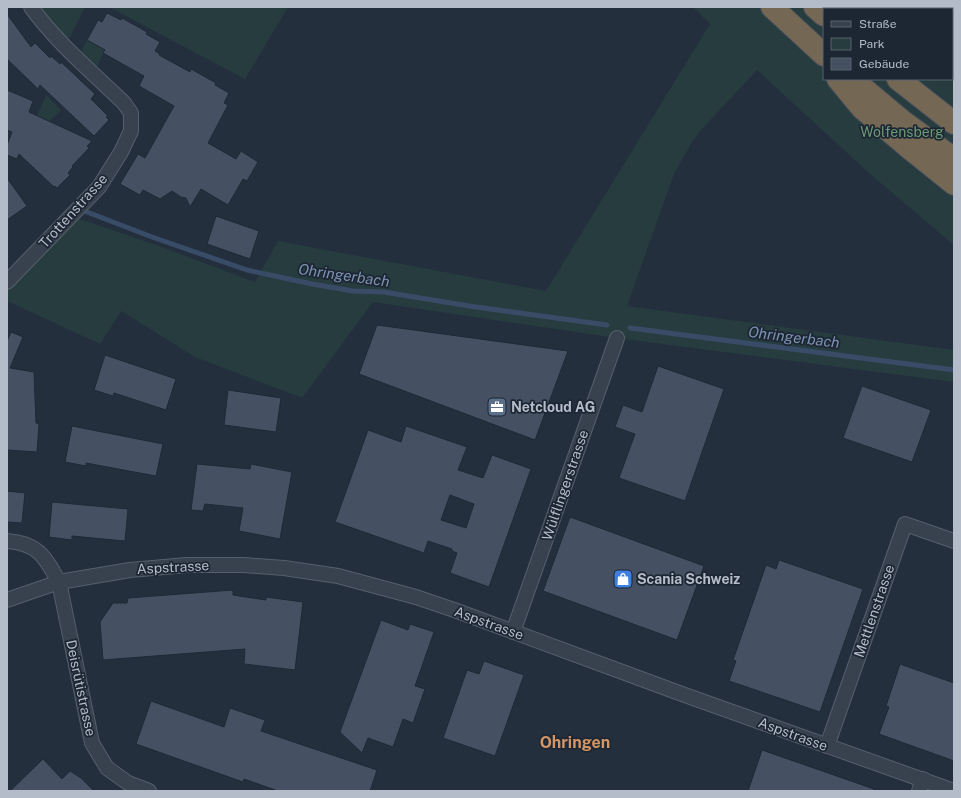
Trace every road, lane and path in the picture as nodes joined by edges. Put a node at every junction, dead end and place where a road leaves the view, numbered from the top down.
1 (31, 7) edge
2 (772, 7) edge
3 (815, 7) edge
4 (823, 15) edge
5 (801, 34) junction
6 (823, 54) edge
7 (823, 61) edge
8 (839, 80) edge
9 (853, 80) edge
10 (899, 80) edge
11 (954, 123) edge
12 (954, 159) edge
13 (954, 184) edge
14 (7, 282) edge
15 (617, 338) dead end
16 (7, 541) edge
17 (954, 541) edge
18 (59, 582) junction
19 (7, 600) edge
20 (513, 632) junction
21 (827, 746) junction
22 (921, 785) edge
23 (149, 791) edge
24 (954, 791) edge

1 - 14 street, Trottenstrasse
2 - 5 highway
3 - 4 highway
5 - 6 highway
5 - 7 highway
8 - 13 highway
9 - 12 highway
10 - 11 highway
15 - 20 street, Wülflingerstrasse
16 - 18 street
17 - 21 street, Mettlenstrasse
18 - 19 street, Aspstrasse
18 - 20 street, Aspstrasse
18 - 23 street, Deisrütistrasse
20 - 21 street, Aspstrasse
21 - 22 street, Aspstrasse
22 - 24 street, Aspstrasse

